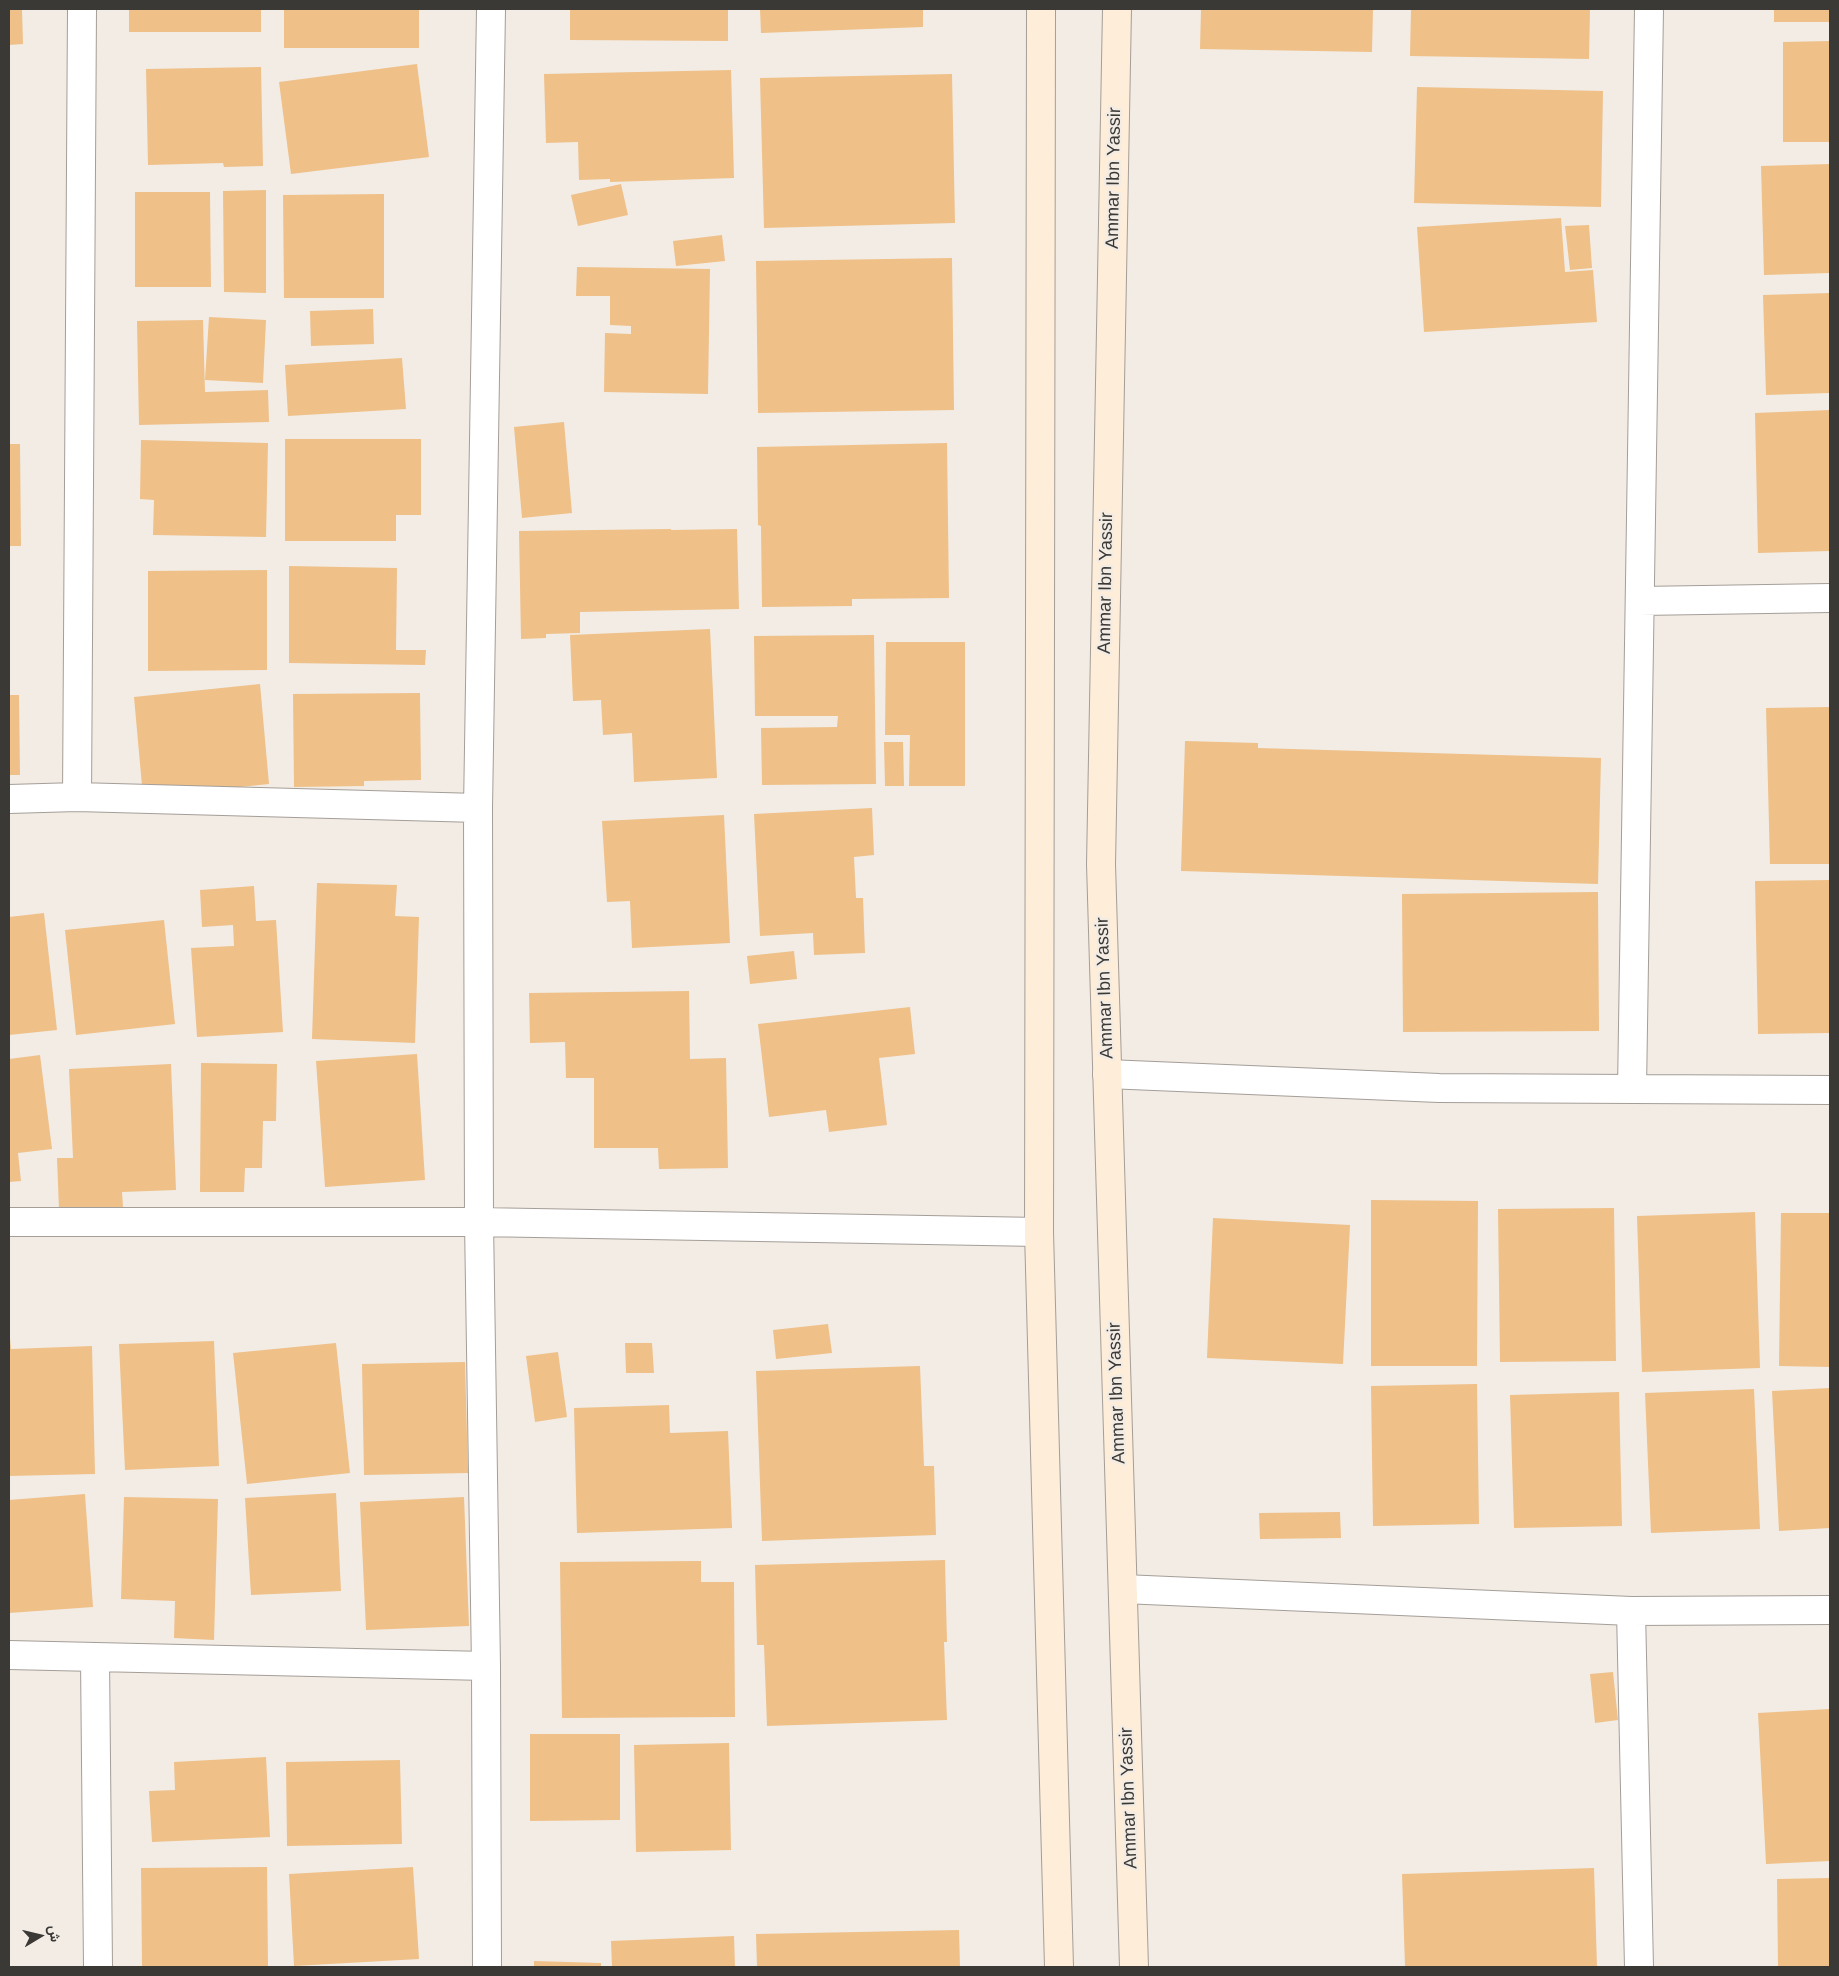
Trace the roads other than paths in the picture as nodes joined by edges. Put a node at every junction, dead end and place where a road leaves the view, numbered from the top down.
1 (82, 9) edge
2 (492, 9) edge
3 (1041, 9) edge
4 (1117, 9) edge
5 (1649, 9) edge
6 (1830, 598) edge
7 (1640, 601) junction
8 (77, 797) junction
9 (9, 798) edge
10 (478, 808) junction
11 (1107, 1074) junction
12 (1632, 1089) junction
13 (1830, 1090) edge
14 (9, 1222) edge
15 (479, 1222) junction
16 (1039, 1232) junction
17 (1123, 1589) junction
18 (1830, 1610) edge
19 (1631, 1611) junction
20 (9, 1655) edge
21 (95, 1658) junction
22 (486, 1666) junction
23 (98, 1967) edge
24 (487, 1967) edge
25 (1059, 1967) edge
26 (1134, 1967) edge
27 (1639, 1967) edge

1 - 8 street
2 - 10 street
3 - 16 street
4 - 11 street, Ammar Ibn Yassir
5 - 7 street
6 - 7 street
7 - 12 street
8 - 9 street
8 - 10 street
10 - 15 street
11 - 12 street
11 - 17 street, Ammar Ibn Yassir
12 - 13 street
14 - 15 street
15 - 16 street
15 - 22 street
16 - 25 street
17 - 19 street
17 - 26 street, Ammar Ibn Yassir
18 - 19 street
19 - 27 street
20 - 21 street
21 - 22 street
21 - 23 street
22 - 24 street

